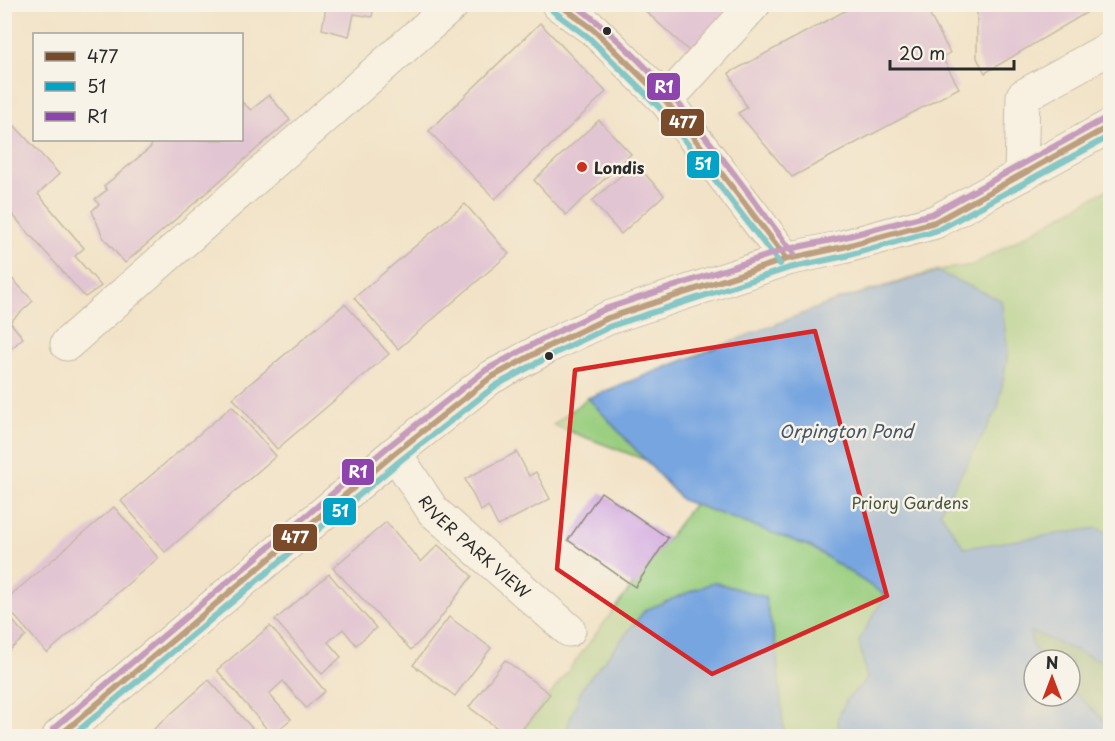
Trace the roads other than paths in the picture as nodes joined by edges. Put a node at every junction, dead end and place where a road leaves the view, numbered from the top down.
1 (453, 4) edge
2 (558, 4) edge
3 (754, 4) edge
4 (1110, 48) edge
5 (666, 101) junction
6 (1110, 126) edge
7 (1021, 175) junction
8 (787, 259) junction
9 (67, 344) dead end
10 (395, 453) junction
11 (569, 630) dead end
12 (58, 736) edge

1 - 9 main road
2 - 5 main road
3 - 5 main road
4 - 7 main road
5 - 8 main road
6 - 7 main road
7 - 8 main road
8 - 10 main road
10 - 11 main road, RIVER PARK VIEW
10 - 12 main road

